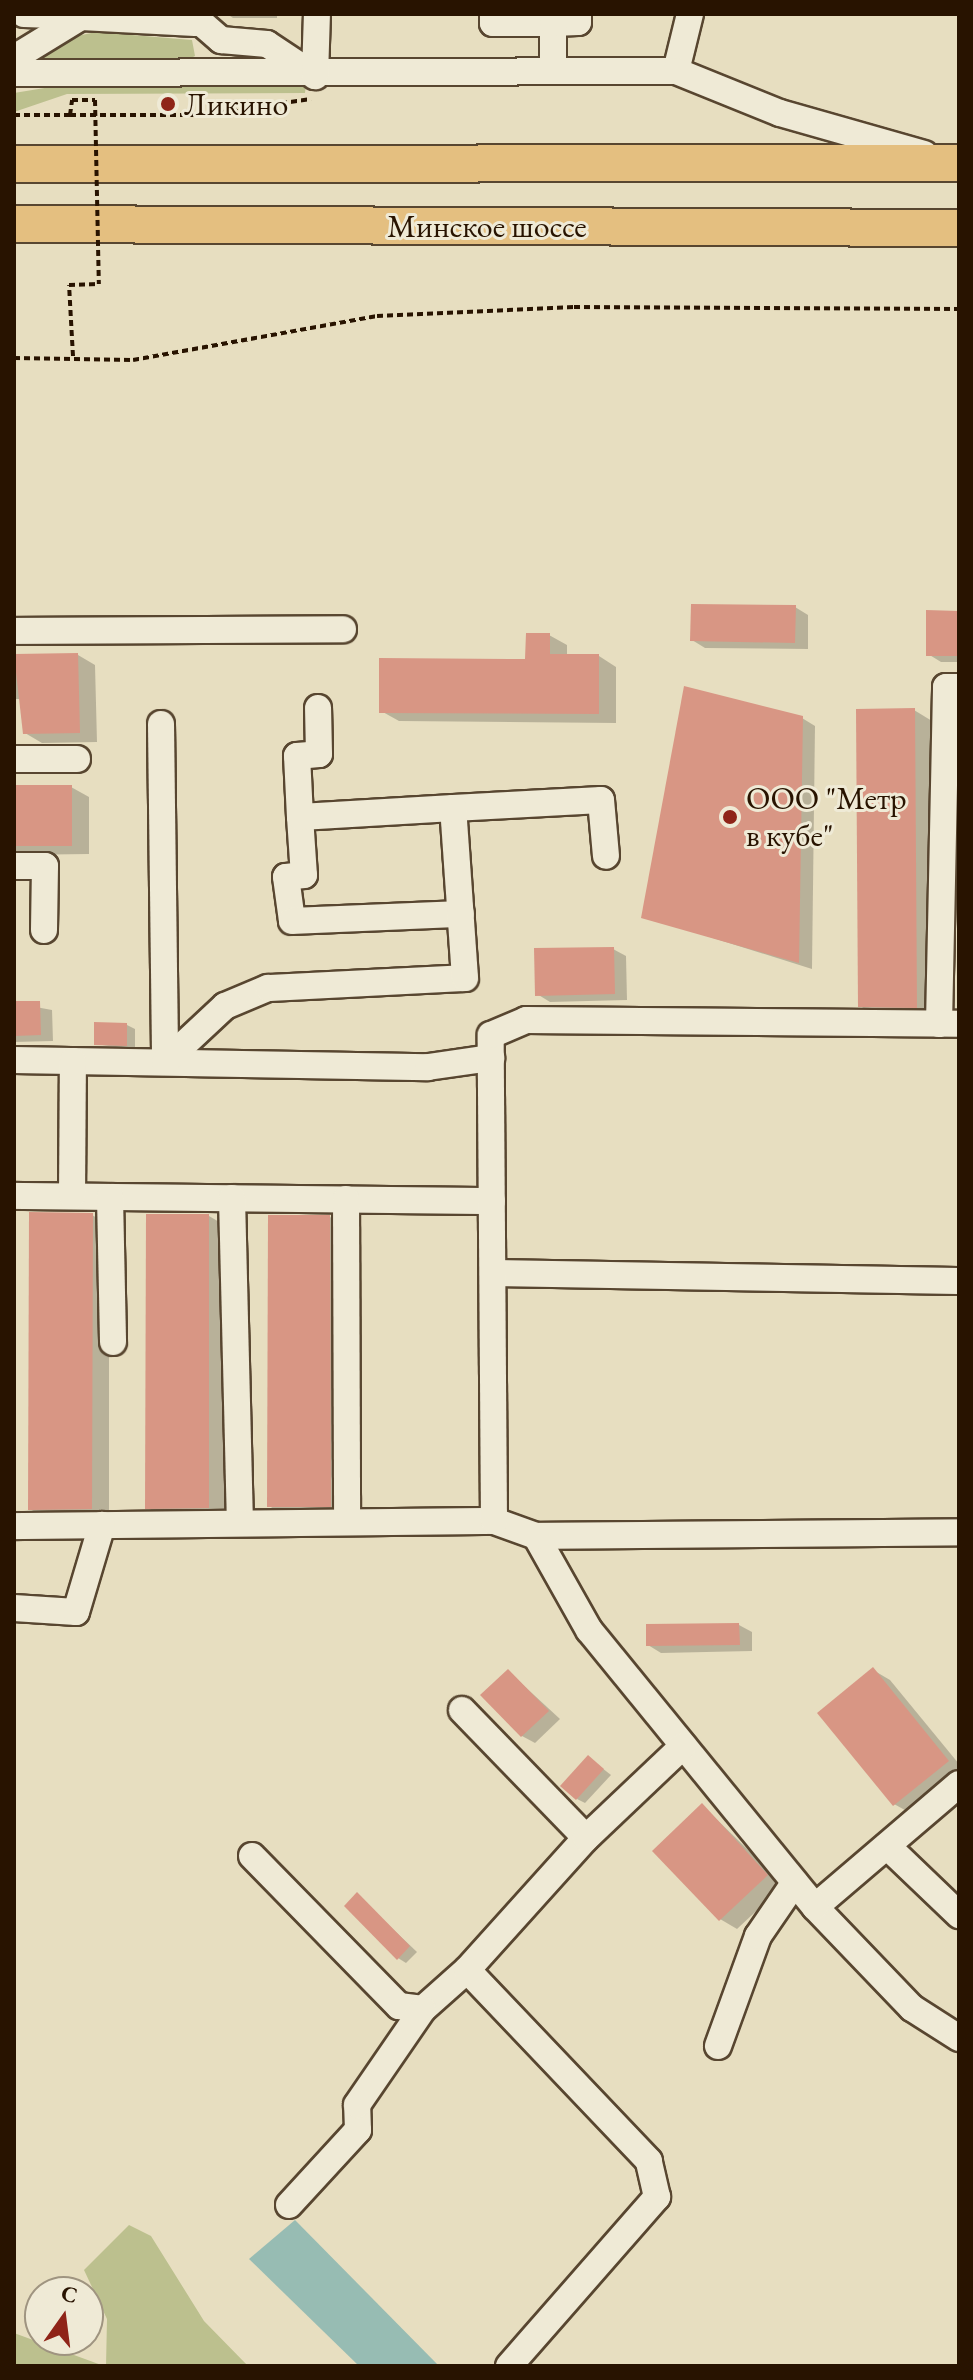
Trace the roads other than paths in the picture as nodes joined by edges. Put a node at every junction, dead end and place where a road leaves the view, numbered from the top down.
1 (24, 14) edge
2 (317, 14) edge
3 (493, 14) edge
4 (578, 14) edge
5 (690, 14) edge
6 (86, 15) edge
7 (193, 18) edge
8 (553, 23) junction
9 (14, 58) edge
10 (553, 70) junction
11 (676, 71) junction
12 (14, 73) edge
13 (317, 86) junction
14 (957, 163) edge
15 (14, 164) edge
16 (14, 224) edge
17 (959, 228) edge
18 (343, 629) dead end
19 (14, 631) edge
20 (959, 687) edge
21 (318, 708) dead end
22 (161, 724) dead end
23 (14, 759) edge
24 (77, 759) dead end
25 (453, 808) junction
26 (300, 817) junction
27 (606, 856) dead end
28 (14, 866) edge
29 (461, 914) junction
30 (44, 930) dead end
31 (949, 1024) edge
32 (491, 1058) junction
33 (14, 1060) edge
34 (73, 1061) junction
35 (165, 1062) junction
36 (14, 1196) edge
37 (72, 1196) junction
38 (110, 1197) junction
39 (232, 1198) junction
40 (346, 1199) junction
41 (492, 1201) junction
42 (493, 1273) junction
43 (959, 1281) edge
44 (113, 1342) dead end
45 (494, 1521) junction
46 (347, 1522) junction
47 (240, 1523) junction
48 (102, 1525) junction
49 (14, 1526) edge
50 (959, 1532) edge
51 (536, 1536) junction
52 (14, 1608) edge
53 (462, 1710) dead end
54 (683, 1746) junction
55 (959, 1784) edge
56 (586, 1838) junction
57 (887, 1846) junction
58 (252, 1856) dead end
59 (795, 1882) junction
60 (815, 1907) junction
61 (959, 1915) edge
62 (467, 1970) junction
63 (423, 2009) junction
64 (959, 2038) edge
65 (718, 2046) dead end
66 (289, 2205) dead end
67 (509, 2366) edge

1 - 6 lane
2 - 13 lane
3 - 8 lane
4 - 8 lane
5 - 11 lane
6 - 7 lane
6 - 9 lane
7 - 13 lane
8 - 10 lane
10 - 11 lane
10 - 13 lane
11 - 14 lane
12 - 13 lane
14 - 15 highway, Минское шоссе
16 - 17 highway, Минское шоссе
18 - 19 lane
20 - 31 lane
21 - 26 lane
22 - 35 lane
23 - 24 lane
25 - 26 lane
25 - 27 lane
25 - 29 lane
26 - 29 lane
28 - 30 lane
29 - 35 lane
31 - 32 lane
32 - 35 lane
32 - 41 lane
33 - 34 lane
34 - 35 lane
34 - 37 lane
36 - 37 lane
37 - 38 lane
38 - 39 lane
38 - 44 lane
39 - 40 lane
39 - 47 lane
40 - 41 lane
40 - 46 lane
41 - 42 lane
42 - 43 lane
42 - 45 lane
45 - 46 lane
45 - 51 lane
46 - 47 lane
47 - 48 lane
48 - 49 lane
48 - 52 lane
50 - 51 lane
51 - 54 lane
53 - 56 lane
54 - 56 lane
54 - 59 lane
55 - 57 lane
56 - 62 lane
57 - 60 lane
57 - 61 lane
58 - 63 lane
59 - 60 lane
59 - 65 lane
60 - 64 lane
62 - 63 lane
62 - 67 lane
63 - 66 lane

